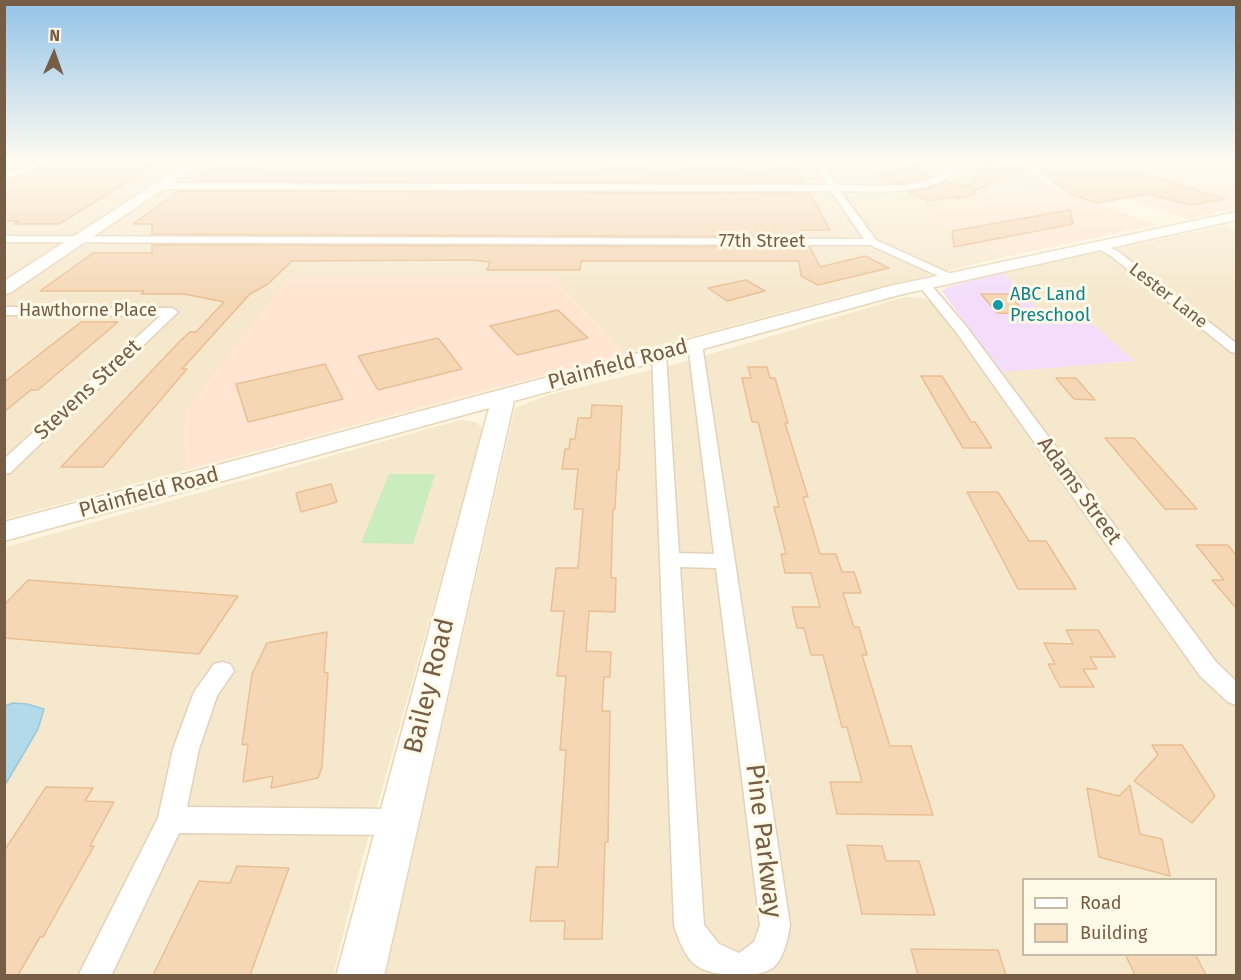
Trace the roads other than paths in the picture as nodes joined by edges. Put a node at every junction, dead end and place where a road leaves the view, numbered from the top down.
1 (127, 208) edge
2 (848, 208) edge
3 (1236, 216) edge
4 (4, 239) edge
5 (79, 240) junction
6 (872, 242) junction
7 (1099, 245) junction
8 (949, 277) junction
9 (923, 284) junction
10 (4, 289) edge
11 (4, 311) edge
12 (172, 312) joint
13 (696, 344) junction
14 (1236, 349) edge
15 (659, 355) junction
16 (503, 397) junction
17 (4, 469) edge
18 (4, 532) edge
19 (671, 560) junction
20 (726, 561) junction
21 (222, 671) dead end
22 (1236, 695) edge
23 (171, 820) junction
24 (397, 822) junction
25 (94, 975) edge
26 (360, 975) edge

1 - 5 main road
2 - 6 street
3 - 7 main road, Plainfield Road
4 - 5 street, 77th Street
5 - 6 street, 77th Street
5 - 10 main road
6 - 8 street
7 - 8 main road, Plainfield Road
7 - 14 street, Lester Lane
8 - 9 main road, Plainfield Road
9 - 13 main road, Plainfield Road
9 - 22 street, Adams Street
11 - 12 street, Hawthorne Place
12 - 17 street, Stevens Street
13 - 15 main road, Plainfield Road
13 - 20 street, Pine Parkway
15 - 16 main road, Plainfield Road
15 - 19 street, Pine Parkway
16 - 18 main road, Plainfield Road
16 - 24 main road, Bailey Road
19 - 20 street
19 - 20 street, Pine Parkway
21 - 23 street
23 - 24 street
23 - 25 street
24 - 26 main road, Bailey Road

